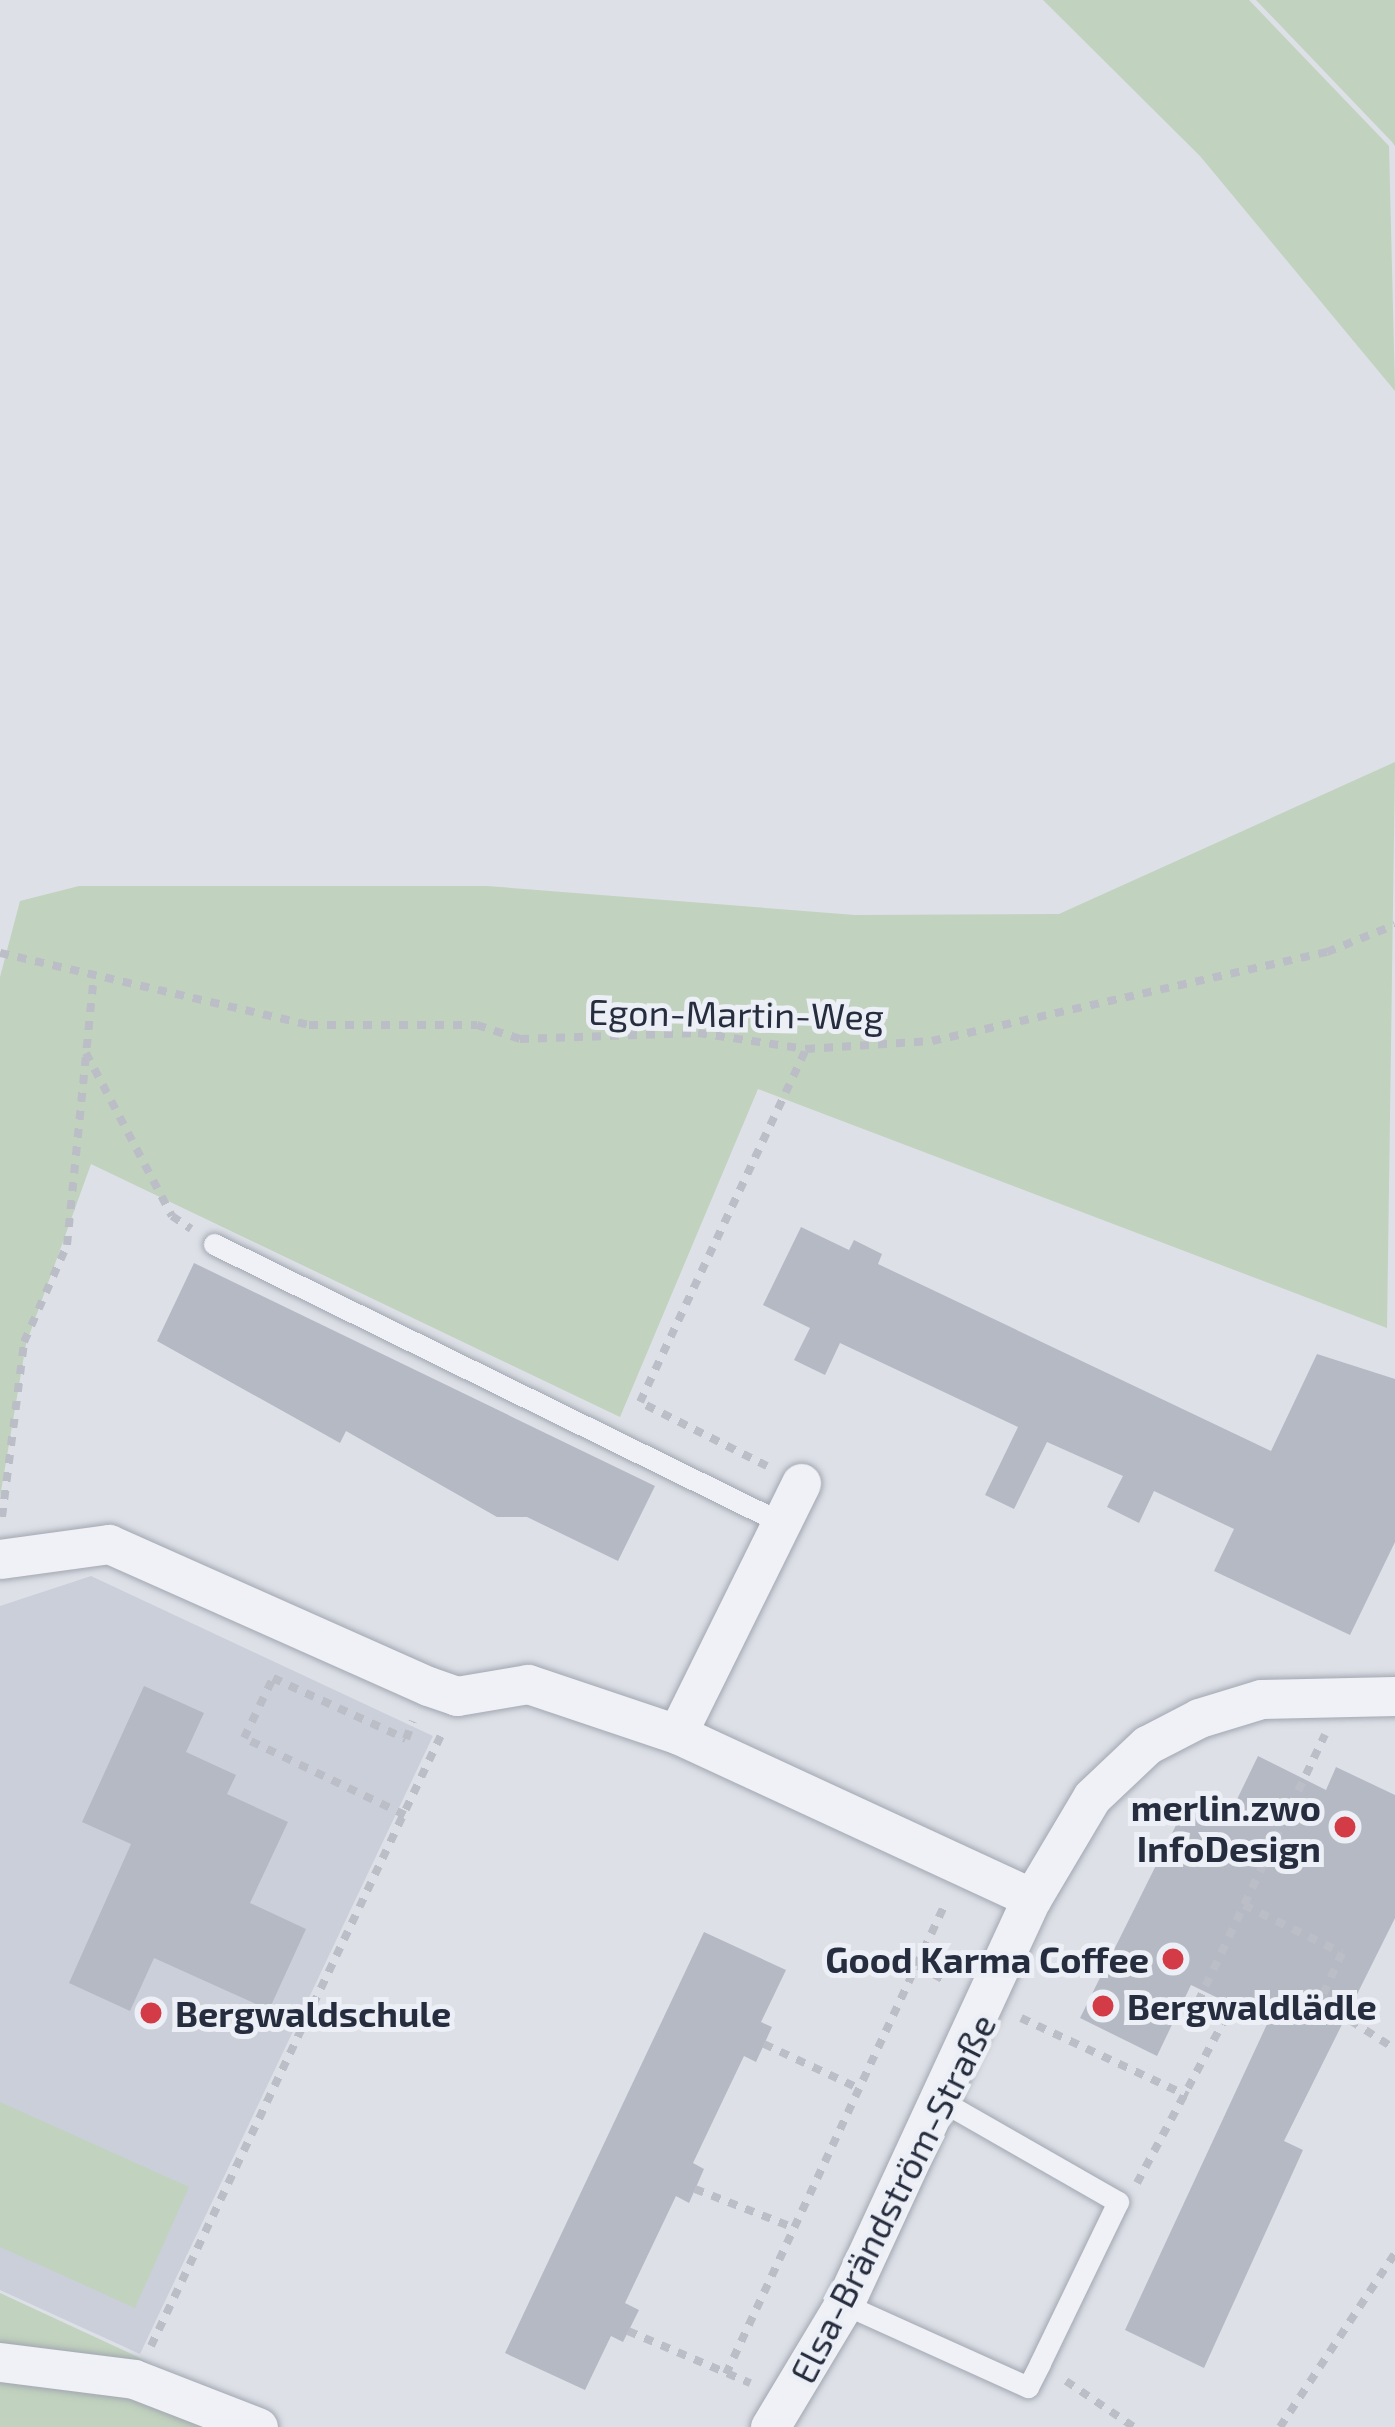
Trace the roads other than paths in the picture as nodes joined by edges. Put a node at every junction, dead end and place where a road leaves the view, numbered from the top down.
1 (214, 1244) road end
2 (800, 1484) road end
3 (782, 1523) junction
4 (0, 1559) edge
5 (1395, 1696) edge
6 (677, 1734) junction
7 (1032, 1898) junction
8 (942, 2101) junction
9 (844, 2304) junction
10 (0, 2362) edge
11 (771, 2409) edge
12 (257, 2427) edge

1 - 3 lane
2 - 3 street
3 - 6 street
4 - 6 street
5 - 7 street, Elsa-Brändström-Straße
6 - 7 street
7 - 8 street, Elsa-Brändström-Straße
8 - 9 street, Elsa-Brändström-Straße
8 - 9 lane
9 - 11 street, Elsa-Brändström-Straße
10 - 12 street

